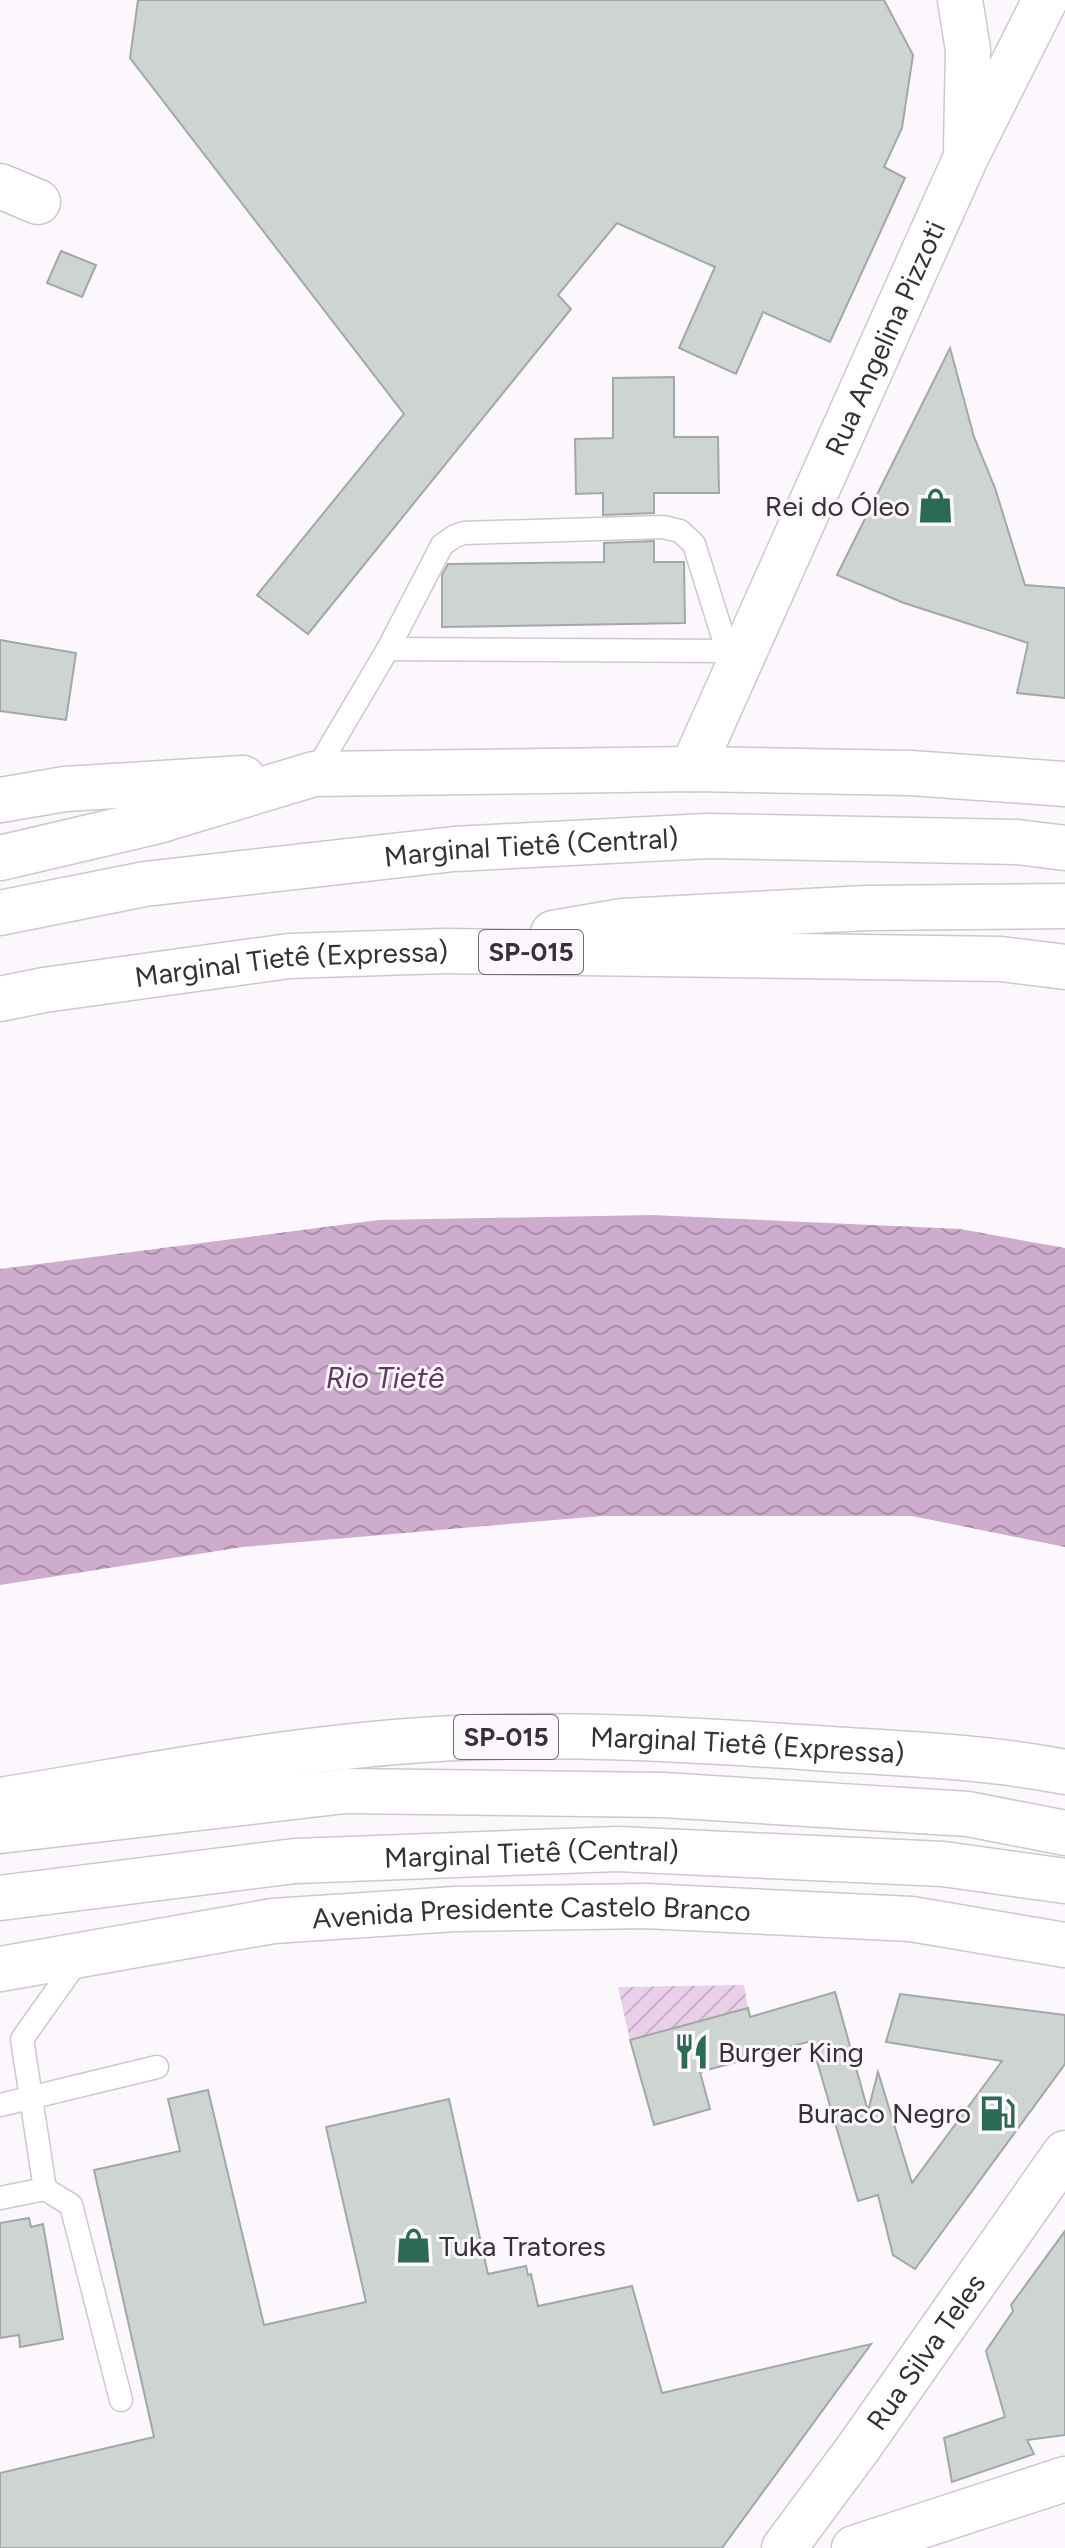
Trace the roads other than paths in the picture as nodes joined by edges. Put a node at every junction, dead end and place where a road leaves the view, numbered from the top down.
1 (960, 0) edge
2 (1045, 0) edge
3 (966, 157) junction
4 (388, 649) junction
5 (731, 663) junction
6 (692, 769) junction
7 (314, 774) junction
8 (1065, 784) edge
9 (0, 800) edge
10 (1065, 848) edge
11 (0, 858) edge
12 (1065, 906) edge
13 (0, 913) edge
14 (444, 951) junction
15 (1065, 967) edge
16 (0, 999) edge
17 (1065, 1772) edge
18 (0, 1800) edge
19 (0, 1831) edge
20 (1065, 1833) edge
21 (1065, 1881) edge
22 (0, 1898) edge
23 (1065, 1945) edge
24 (82, 1955) junction
25 (2, 1968) edge
26 (157, 2067) dead end
27 (31, 2098) junction
28 (0, 2105) edge
29 (1065, 2153) edge
30 (45, 2189) junction
31 (0, 2198) edge
32 (121, 2400) dead end
33 (1065, 2479) edge
34 (784, 2548) edge
35 (854, 2548) edge

1 - 3 main road
2 - 3 main road, Rua Angelina Pizzoti
3 - 5 main road, Rua Angelina Pizzoti
4 - 5 lane
4 - 5 lane
4 - 7 lane
5 - 6 main road, Rua Angelina Pizzoti
6 - 7 main road
6 - 8 main road
7 - 9 main road
7 - 11 main road
10 - 13 main road, Marginal Tietê (Central)
12 - 14 main road
14 - 15 main road, Marginal Tietê (Expressa) / SP-015
14 - 16 main road, Marginal Tietê (Expressa) / SP-015
17 - 18 main road, Marginal Tietê (Expressa) / SP-015
19 - 20 main road
21 - 22 main road, Marginal Tietê (Central)
23 - 24 main road, Avenida Presidente Castelo Branco
24 - 25 main road, Avenida Presidente Castelo Branco
24 - 27 lane
26 - 27 lane
27 - 28 lane
27 - 30 lane
29 - 34 main road, Rua Silva Teles
30 - 31 lane
30 - 32 lane
33 - 35 main road

